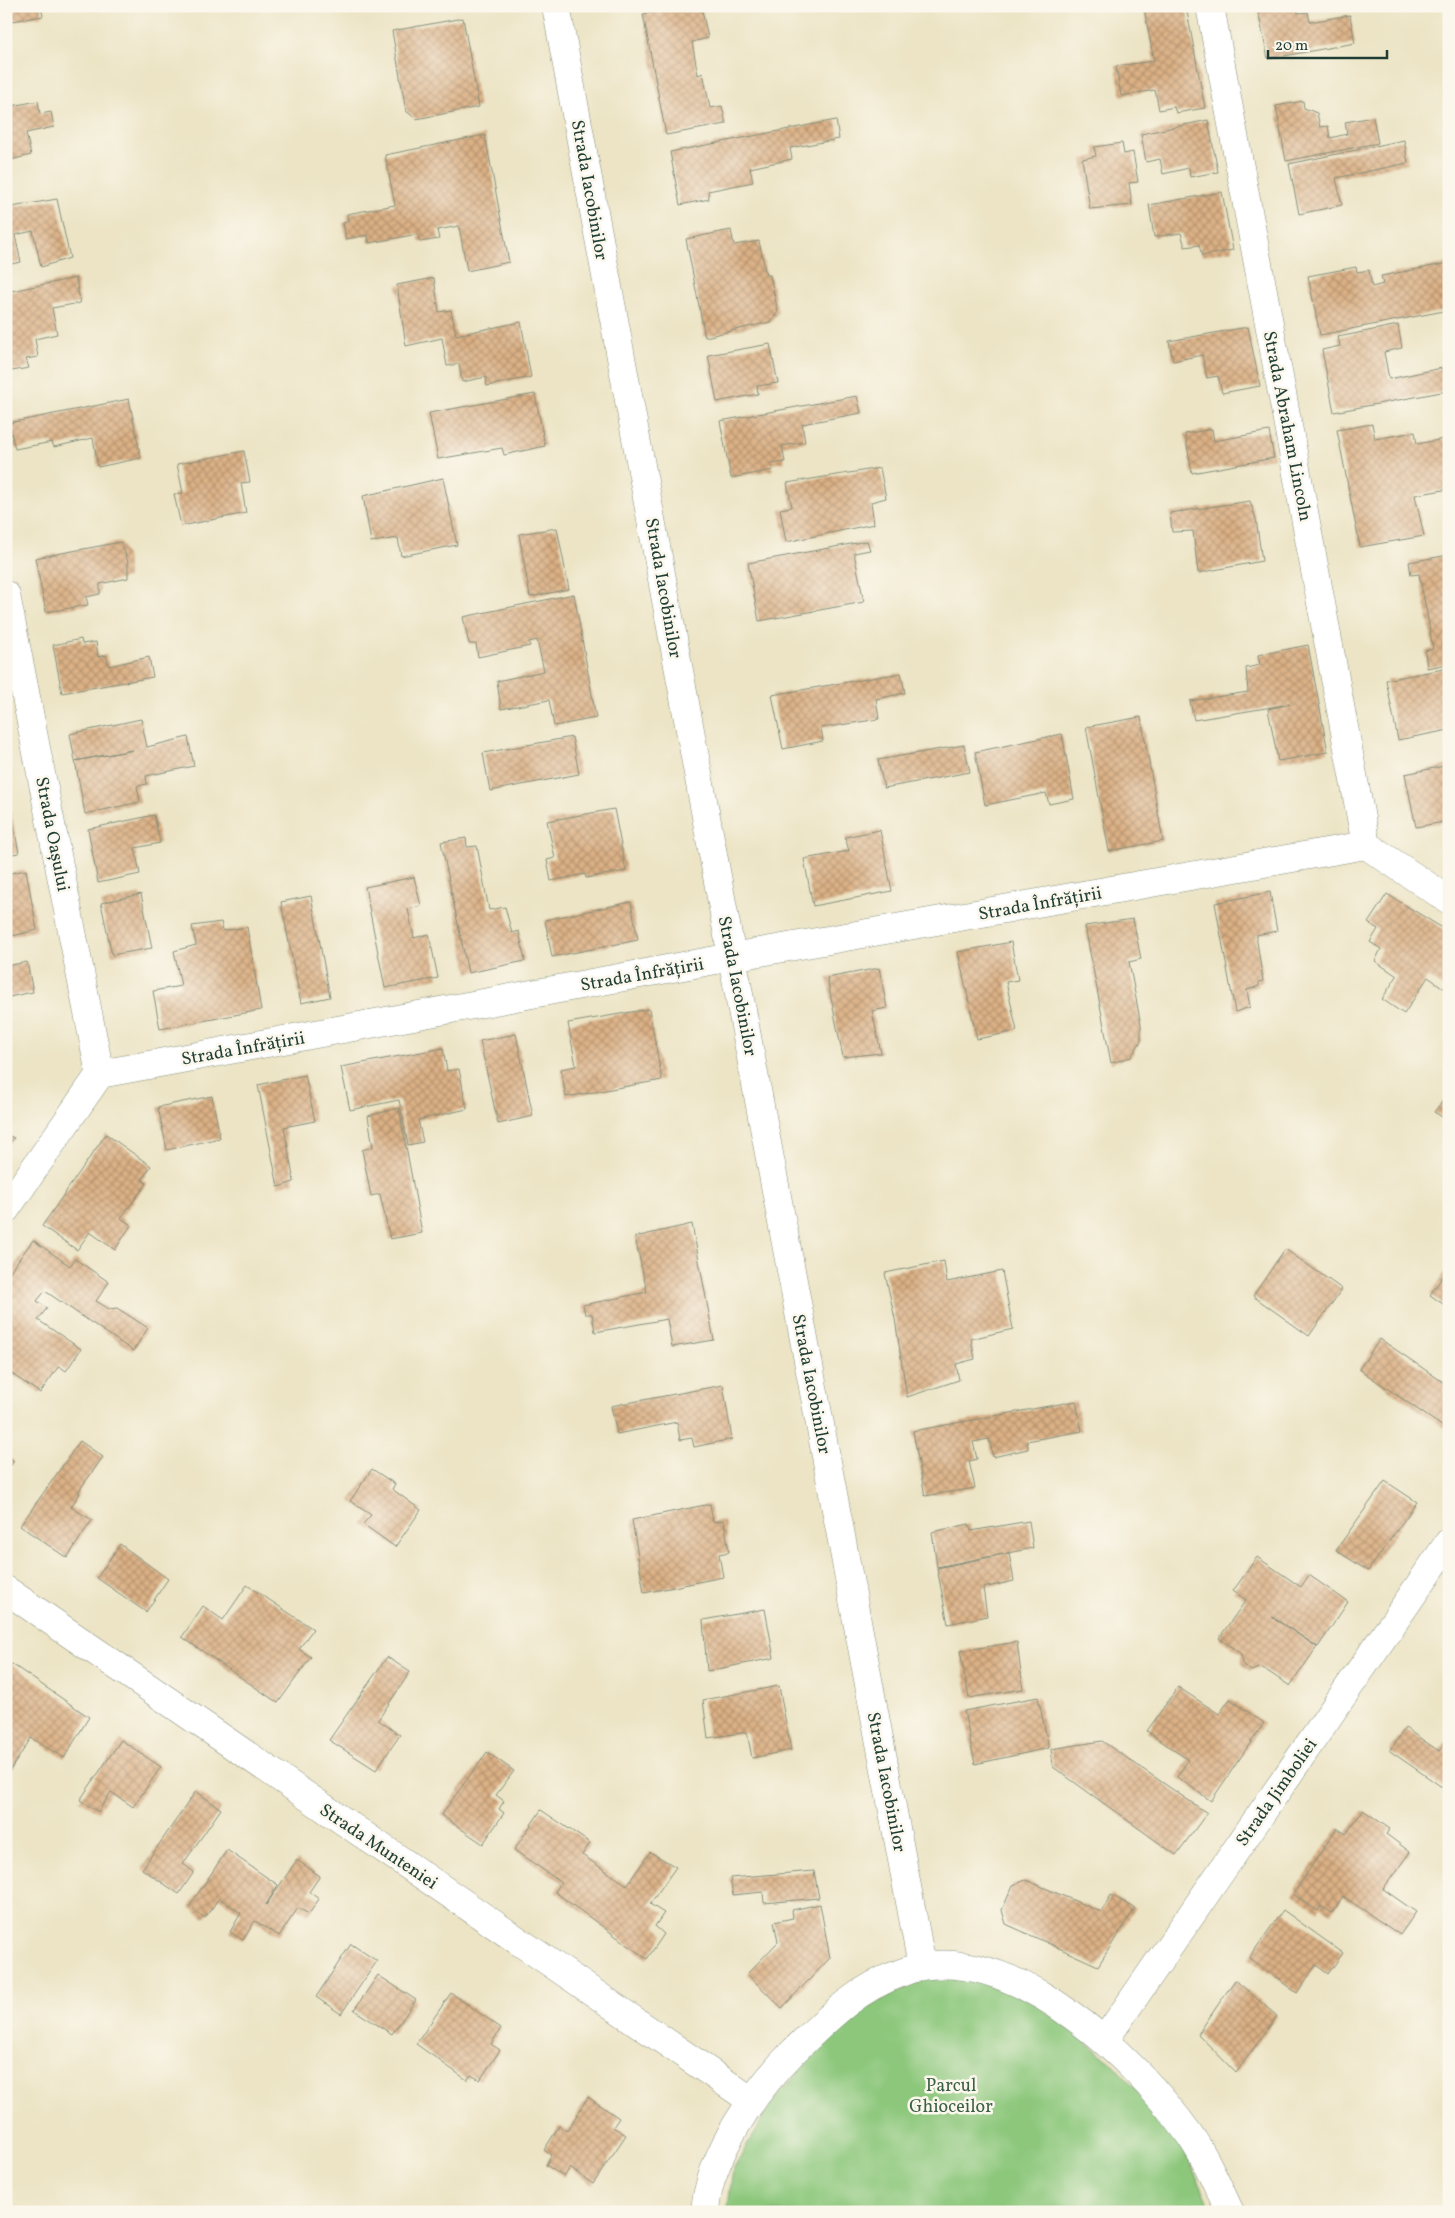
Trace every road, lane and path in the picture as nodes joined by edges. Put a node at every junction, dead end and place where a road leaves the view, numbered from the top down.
1 (556, 6) edge
2 (1210, 6) edge
3 (6, 595) edge
4 (1366, 845) junction
5 (1449, 900) edge
6 (732, 957) junction
7 (100, 1074) junction
8 (6, 1209) edge
9 (1449, 1542) edge
10 (6, 1590) edge
11 (922, 1966) junction
12 (1104, 2041) junction
13 (752, 2101) junction
14 (705, 2212) edge
15 (1230, 2212) edge

1 - 6 street, Strada Iacobinilor
2 - 4 street, Strada Abraham Lincoln
3 - 7 street, Strada Oașului
4 - 5 street
4 - 6 street, Strada Înfrățirii
6 - 7 street, Strada Înfrățirii
6 - 11 street, Strada Iacobinilor
7 - 8 street
9 - 12 street, Strada Jimboliei
10 - 13 street, Strada Munteniei
11 - 12 street
11 - 13 street
12 - 15 street
13 - 14 street

